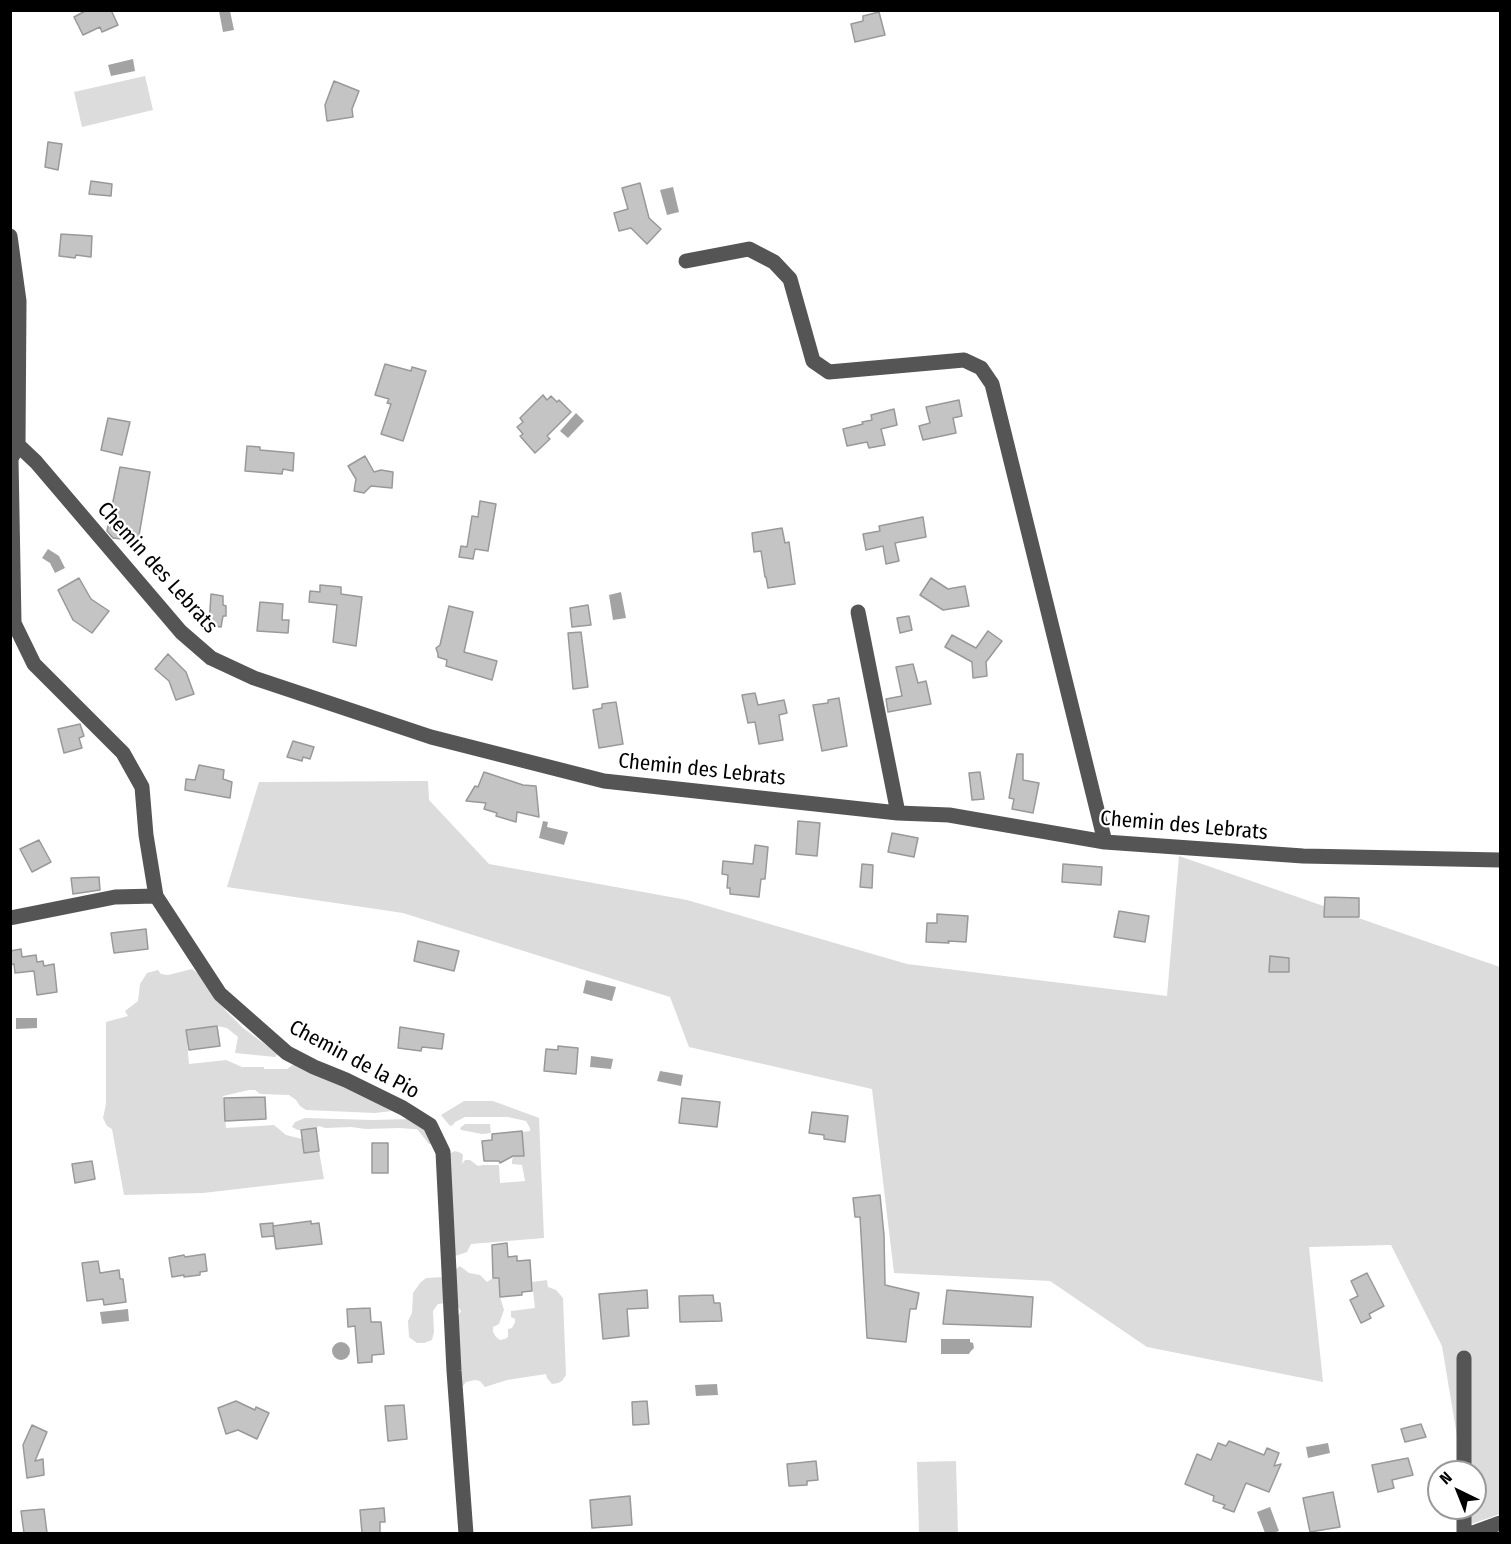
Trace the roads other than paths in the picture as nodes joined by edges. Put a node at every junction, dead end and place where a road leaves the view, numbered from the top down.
1 (10, 236) edge
2 (686, 261) dead end
3 (14, 444) edge
4 (858, 612) dead end
5 (898, 813) junction
6 (1105, 842) junction
7 (1500, 860) edge
8 (156, 896) junction
9 (10, 918) edge
10 (1464, 1359) dead end
11 (1464, 1460) edge
12 (1500, 1523) edge
13 (466, 1533) edge
14 (1470, 1533) edge

1 - 3 street, Chemin de la Pio
2 - 6 street
3 - 5 street, Chemin des Lebrats
3 - 8 street, Chemin de la Pio
4 - 5 street
5 - 6 street, Chemin des Lebrats
6 - 7 street, Chemin des Lebrats
8 - 9 street
8 - 13 street, Chemin de la Pio
10 - 11 street
12 - 14 street

